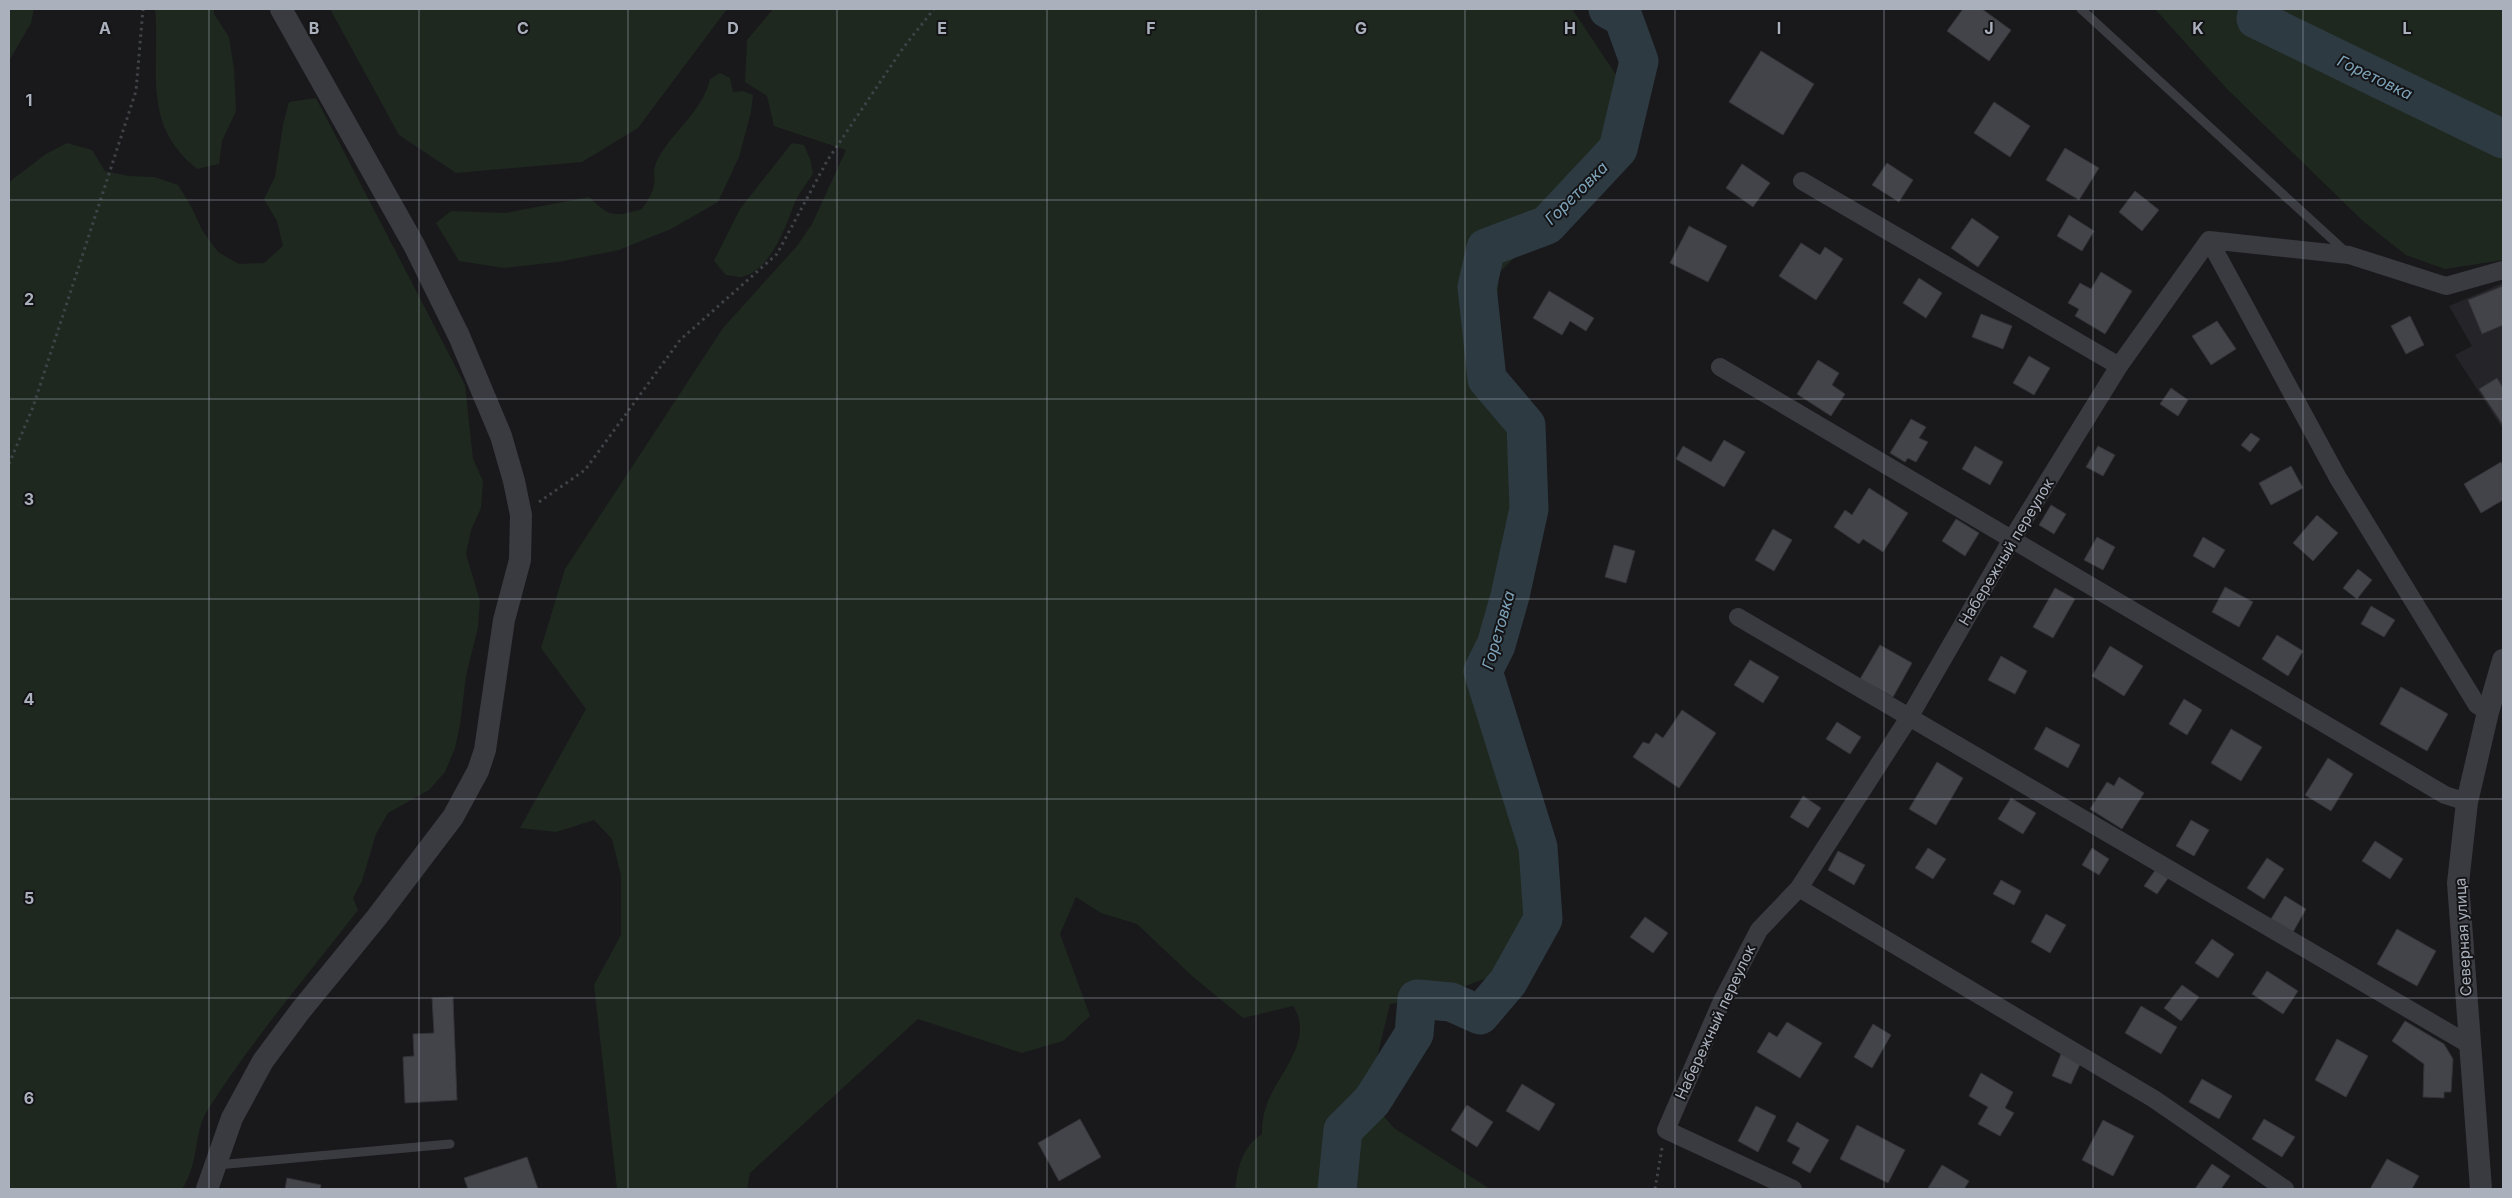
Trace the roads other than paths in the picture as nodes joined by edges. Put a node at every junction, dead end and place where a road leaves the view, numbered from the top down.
1 (281, 9) edge
2 (2081, 9) edge
3 (1802, 181) dead end
4 (2209, 240) junction
5 (2349, 255) junction
6 (2503, 270) edge
7 (2118, 366) junction
8 (1720, 367) dead end
9 (2012, 539) junction
10 (1738, 617) dead end
11 (2503, 660) edge
12 (2488, 712) junction
13 (1910, 716) junction
14 (2467, 802) junction
15 (1799, 888) junction
16 (2470, 1045) junction
17 (450, 1144) dead end
18 (214, 1166) junction
19 (207, 1189) edge
20 (1792, 1189) edge
21 (2285, 1189) edge
22 (2481, 1189) edge

1 - 18 street
2 - 5 lane
3 - 7 street
4 - 5 street
4 - 7 street, Набережный переулок
4 - 12 street
5 - 6 street
7 - 9 street, Набережный переулок
8 - 9 street
9 - 13 street, Набережный переулок
9 - 14 street
10 - 13 street
11 - 12 street, Северная улица
12 - 14 street, Северная улица
13 - 15 street, Набережный переулок
13 - 16 street
14 - 16 street, Северная улица
15 - 20 street, Набережный переулок
15 - 21 street
16 - 22 street, Северная улица
17 - 18 lane
18 - 19 street

